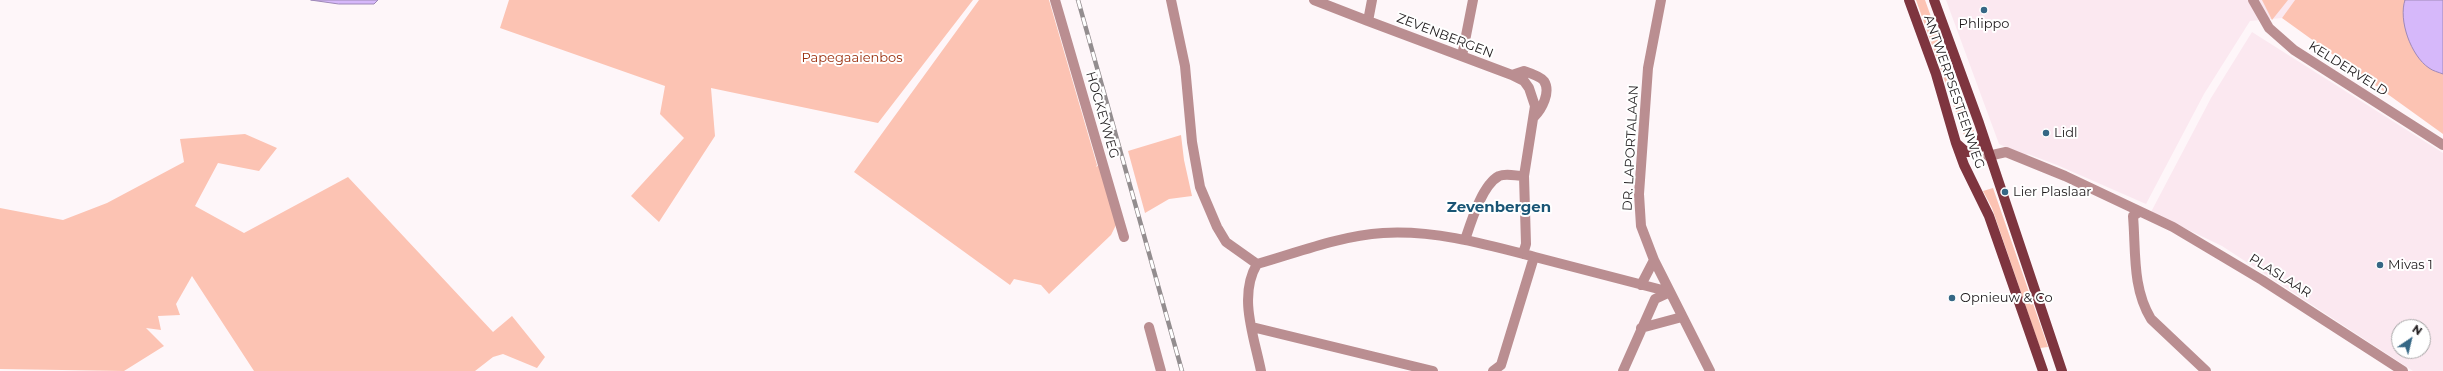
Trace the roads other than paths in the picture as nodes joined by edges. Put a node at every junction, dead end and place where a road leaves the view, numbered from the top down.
1 (1056, 0) edge
2 (1171, 0) edge
3 (1314, 0) edge
4 (1372, 0) edge
5 (1473, 0) edge
6 (1661, 0) edge
7 (1909, 0) edge
8 (1934, 0) edge
9 (2253, 0) edge
10 (1368, 21) junction
11 (1462, 56) junction
12 (1512, 75) junction
13 (1534, 116) junction
14 (1982, 135) junction
15 (1956, 143) junction
16 (2443, 145) edge
17 (1988, 156) junction
18 (1524, 176) junction
19 (2139, 212) junction
20 (1124, 237) dead end
21 (1465, 240) junction
22 (1523, 254) junction
23 (1534, 257) junction
24 (1654, 260) junction
25 (1257, 264) junction
26 (1641, 285) junction
27 (1670, 292) junction
28 (1682, 317) junction
29 (1149, 327) dead end
30 (1252, 327) junction
31 (1641, 328) junction
32 (2054, 347) junction
33 (2036, 351) junction
34 (1498, 369) edge
35 (1161, 371) edge
36 (1260, 371) edge
37 (1433, 371) edge
38 (1623, 371) edge
39 (1710, 371) edge
40 (2042, 371) edge
41 (2062, 371) edge
42 (2206, 371) edge
43 (2403, 371) edge

1 - 20 street, HOCKEYWEG
2 - 25 street
3 - 10 street, ZEVENBERGEN
4 - 10 street
5 - 11 street
6 - 24 street, DR. LAPORTALAAN
7 - 15 main road, ANTWERPSESTEENWEG
8 - 14 main road, ANTWERPSESTEENWEG
9 - 16 street, KELDERVELD
10 - 11 street, ZEVENBERGEN
11 - 12 street, ZEVENBERGEN
12 - 13 street, ZEVENBERGEN
12 - 13 street, ZEVENBERGEN
13 - 18 street, ZEVENBERGEN
14 - 15 main road
14 - 17 main road, ANTWERPSESTEENWEG
15 - 33 main road, ANTWERPSESTEENWEG
17 - 19 street, PLASLAAR
17 - 32 main road, ANTWERPSESTEENWEG
18 - 21 street
18 - 22 street, ZEVENBERGEN
19 - 42 street
19 - 43 street, PLASLAAR
21 - 22 street
21 - 25 street
22 - 23 street
23 - 26 street
23 - 34 street
24 - 26 street
24 - 27 street, DR. LAPORTALAAN
25 - 30 street
26 - 27 street
27 - 28 street, DR. LAPORTALAAN
27 - 31 street
28 - 31 street
28 - 39 street, DR. LAPORTALAAN
29 - 35 street
30 - 36 street
30 - 37 street
31 - 38 street
32 - 33 main road
32 - 41 main road, ANTWERPSESTEENWEG
33 - 40 main road, ANTWERPSESTEENWEG

